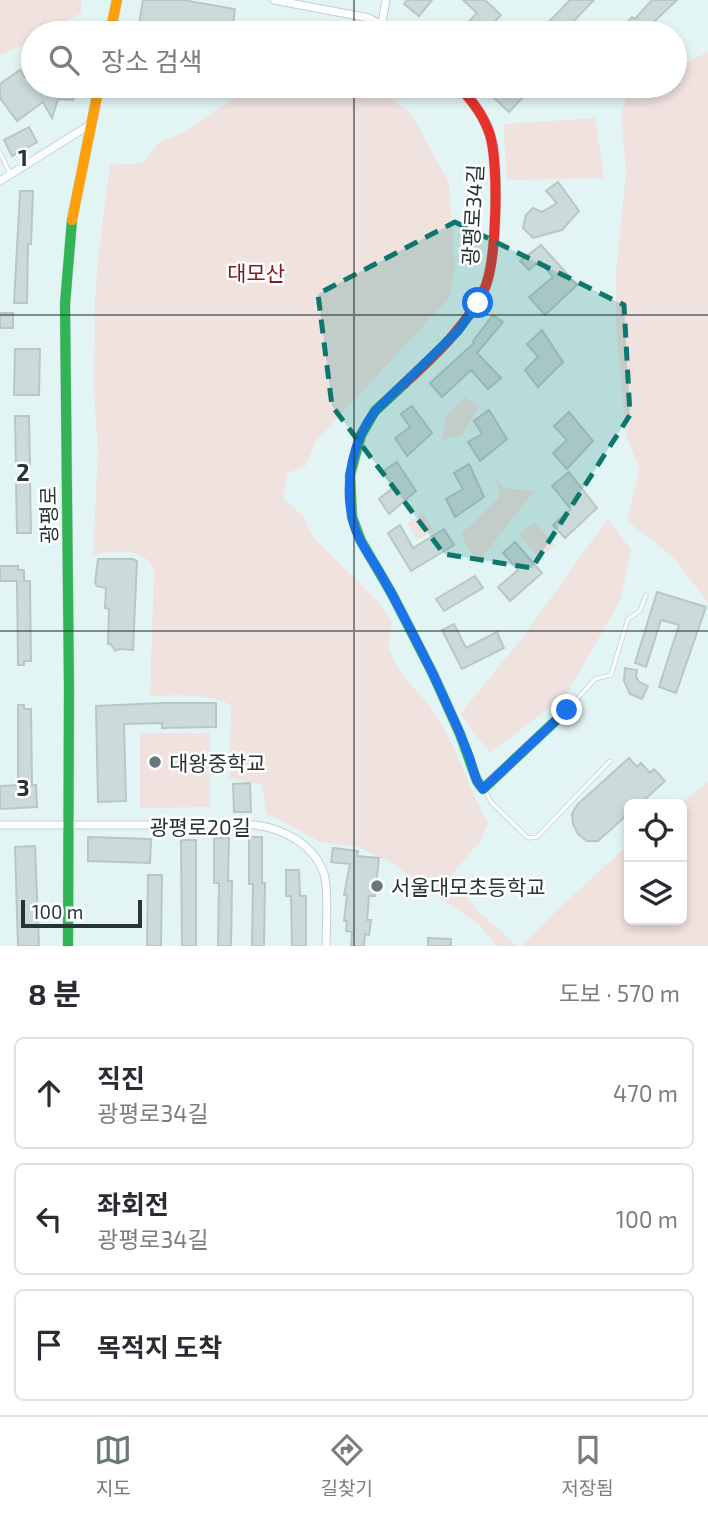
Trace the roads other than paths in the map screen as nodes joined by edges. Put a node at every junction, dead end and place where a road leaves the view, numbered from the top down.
1 (117, 0) edge
2 (274, 0) edge
3 (386, 0) edge
4 (113, 21) edge
5 (377, 21) edge
6 (382, 21) edge
7 (96, 98) edge
8 (471, 98) edge
9 (91, 124) junction
10 (0, 152) edge
11 (10, 174) junction
12 (0, 181) edge
13 (646, 595) dead end
14 (567, 710) joint
15 (610, 761) dead end
16 (483, 789) junction
17 (0, 825) edge
18 (67, 825) junction
19 (68, 946) edge
20 (326, 946) edge

1 - 4 street
2 - 5 street
3 - 6 street
7 - 9 street, 광평로
8 - 16 street, 광평로34길
9 - 11 street
9 - 18 street, 광평로
10 - 11 lane
11 - 12 street
13 - 14 lane
14 - 16 street
15 - 16 lane
17 - 18 street, 광평로20길
18 - 19 street, 광평로
18 - 20 street, 광평로20길

